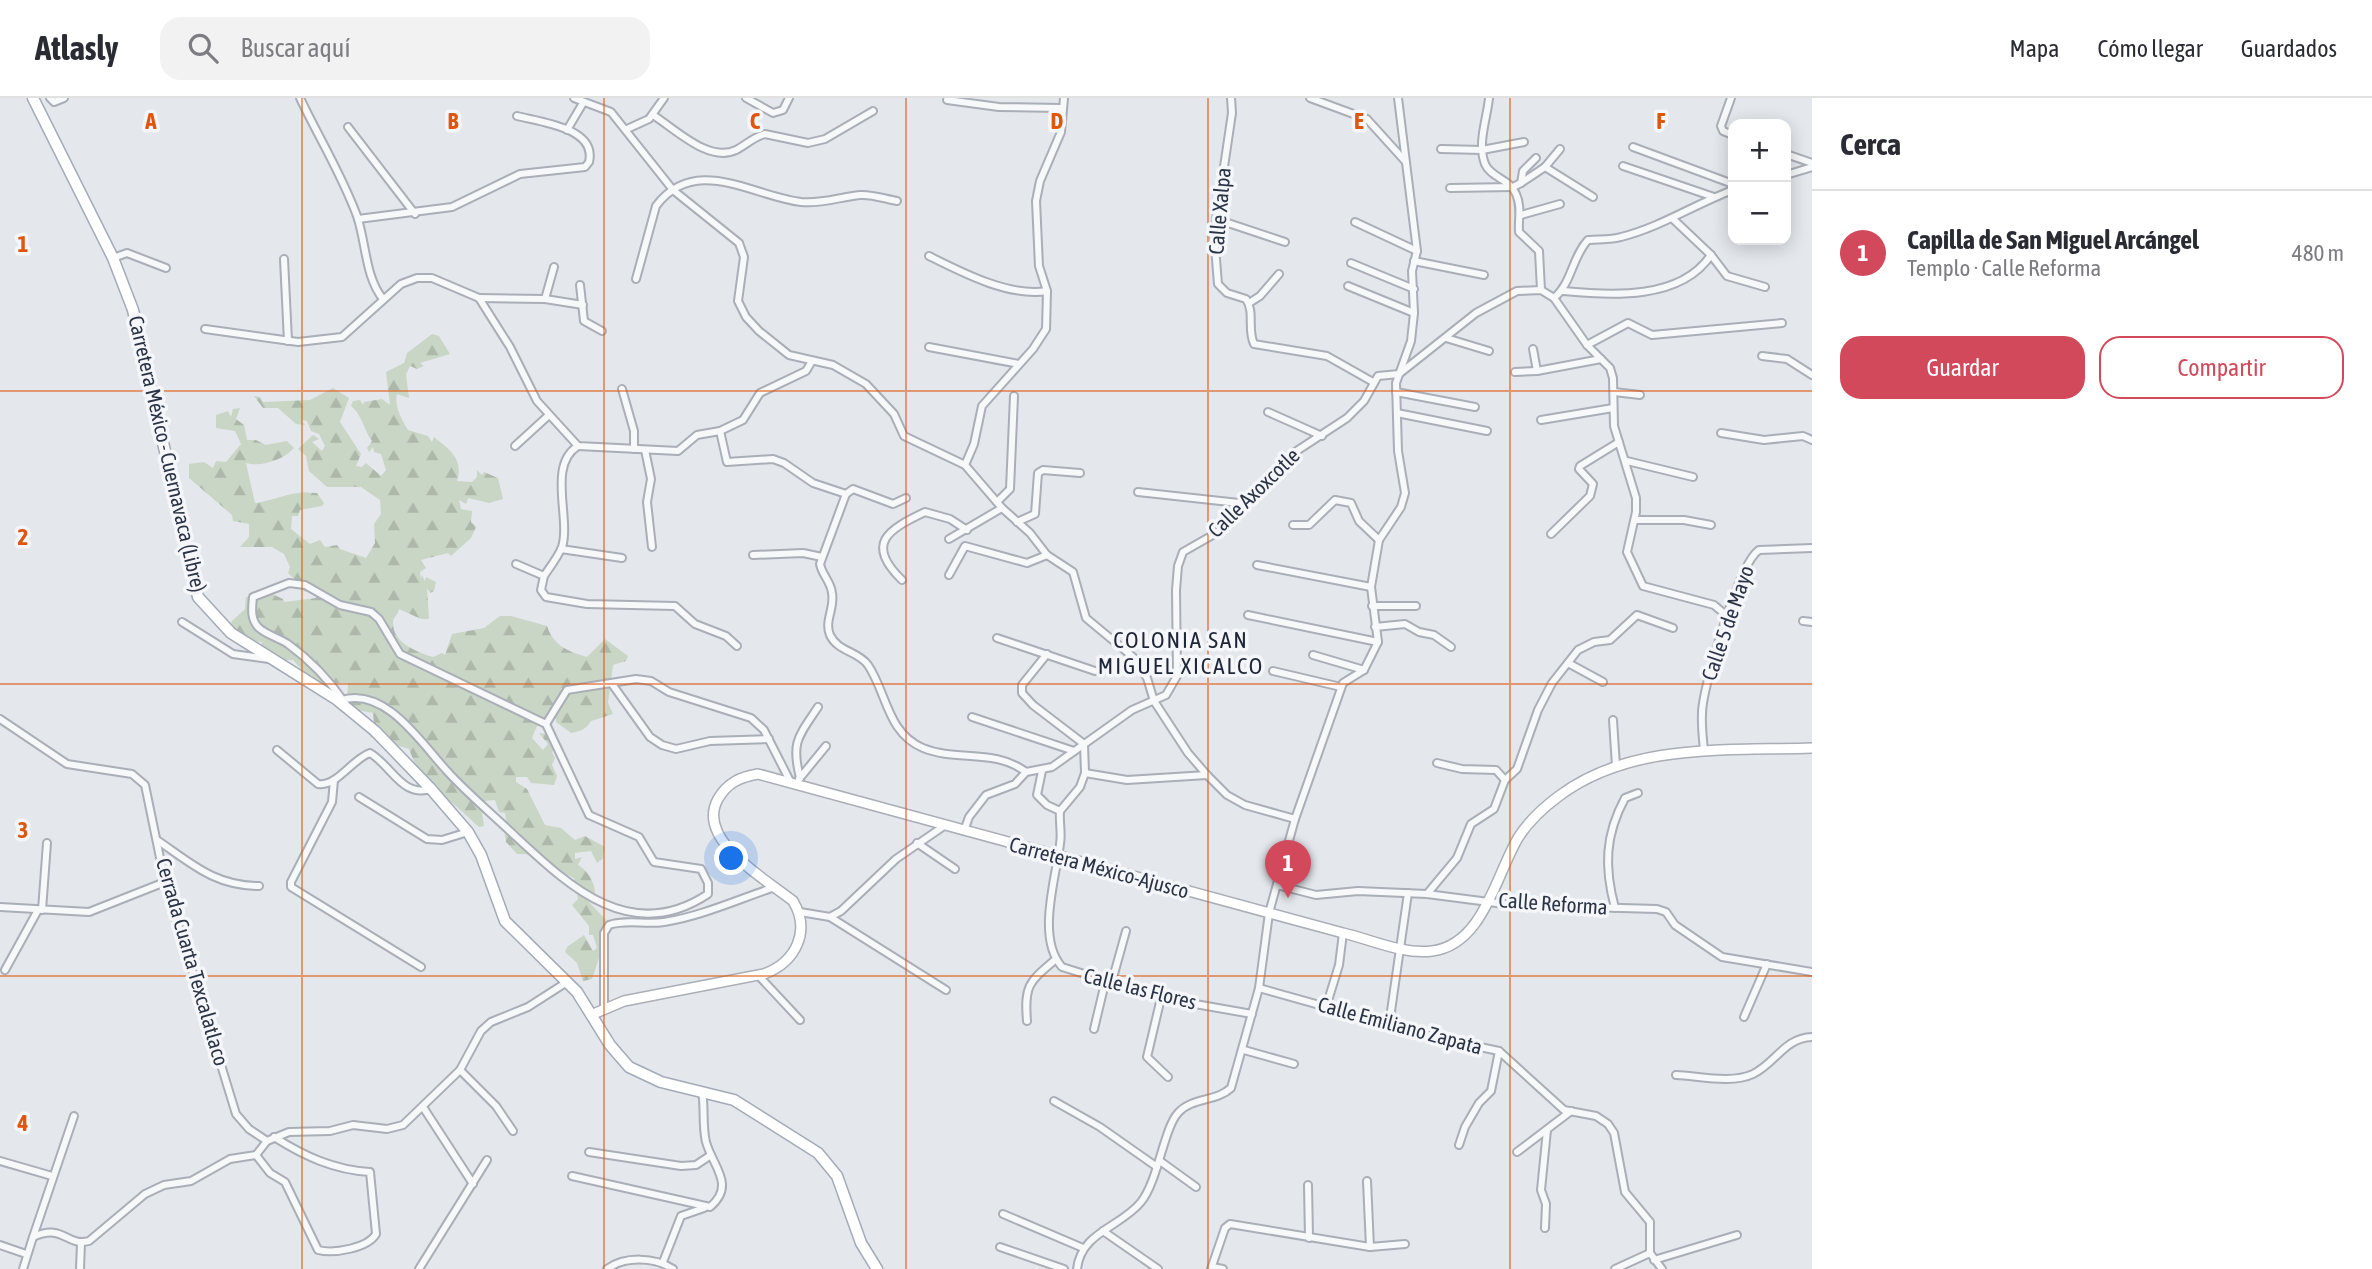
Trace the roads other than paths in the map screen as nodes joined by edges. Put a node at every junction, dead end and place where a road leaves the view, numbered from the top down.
1 (33, 98) edge
2 (50, 98) edge
3 (64, 98) edge
4 (300, 98) edge
5 (574, 98) edge
6 (664, 98) edge
7 (746, 98) edge
8 (789, 98) edge
9 (1064, 98) edge
10 (1231, 98) edge
11 (1310, 98) edge
12 (1398, 98) edge
13 (1489, 98) edge
14 (1731, 98) edge
15 (947, 100) dead end
16 (583, 103) junction
17 (1061, 108) junction
18 (873, 111) dead end
19 (653, 115) junction
20 (517, 116) dead end
21 (348, 127) dead end
22 (627, 129) junction
23 (567, 130) junction
24 (1728, 132) edge
25 (1524, 142) dead end
26 (1633, 147) dead end
27 (1441, 149) dead end
28 (1560, 149) dead end
29 (1482, 150) junction
30 (1791, 155) edge
31 (1536, 158) dead end
32 (1405, 162) junction
33 (1812, 165) edge
34 (1623, 166) dead end
35 (1545, 167) junction
36 (1791, 172) edge
37 (1728, 182) edge
38 (1521, 183) junction
39 (1513, 187) junction
40 (1450, 188) dead end
41 (673, 190) junction
42 (1728, 192) edge
43 (1593, 197) dead end
44 (1714, 197) junction
45 (897, 201) dead end
46 (1560, 204) dead end
47 (415, 214) junction
48 (1521, 215) junction
49 (358, 219) junction
50 (1216, 219) junction
51 (1673, 219) junction
52 (1355, 222) dead end
53 (1285, 242) dead end
54 (1417, 251) junction
55 (1711, 255) junction
56 (929, 256) dead end
57 (113, 258) junction
58 (284, 259) dead end
59 (1414, 261) junction
60 (1351, 263) dead end
61 (554, 267) dead end
62 (166, 268) dead end
63 (1279, 274) dead end
64 (1484, 275) dead end
65 (636, 279) dead end
66 (580, 285) dead end
67 (1348, 286) dead end
68 (1765, 287) dead end
69 (1414, 289) junction
70 (1541, 290) junction
71 (1047, 291) junction
72 (1563, 291) junction
73 (479, 298) junction
74 (1554, 298) junction
75 (383, 299) junction
76 (545, 299) junction
77 (1249, 303) junction
78 (583, 305) junction
79 (1414, 313) junction
80 (1782, 323) dead end
81 (205, 329) dead end
82 (603, 331) dead end
83 (1446, 338) junction
84 (288, 341) junction
85 (1587, 345) junction
86 (929, 347) dead end
87 (1533, 349) dead end
88 (1489, 351) dead end
89 (1762, 356) dead end
90 (1601, 359) junction
91 (812, 361) junction
92 (1019, 364) junction
93 (1537, 371) junction
94 (1514, 372) dead end
95 (1399, 374) junction
96 (1812, 375) edge
97 (1373, 382) junction
98 (622, 389) dead end
99 (1396, 392) junction
100 (1614, 392) junction
101 (1640, 395) dead end
102 (1014, 396) dead end
103 (1475, 407) dead end
104 (1614, 408) junction
105 (1268, 412) dead end
106 (1397, 413) junction
107 (549, 415) junction
108 (1541, 420) dead end
109 (1487, 430) dead end
110 (720, 431) junction
111 (1721, 433) dead end
112 (1322, 436) junction
113 (1812, 440) edge
114 (1619, 442) junction
115 (515, 446) dead end
116 (578, 446) junction
117 (634, 449) junction
118 (645, 450) junction
119 (1626, 461) junction
120 (965, 465) junction
121 (1080, 474) dead end
122 (1693, 477) dead end
123 (1138, 492) dead end
124 (846, 494) junction
125 (906, 498) dead end
126 (1239, 503) junction
127 (999, 505) junction
128 (1635, 520) junction
129 (1017, 522) junction
130 (1711, 524) dead end
131 (1293, 525) dead end
132 (967, 530) junction
133 (1551, 534) dead end
134 (949, 539) dead end
135 (1379, 540) junction
136 (652, 547) dead end
137 (1812, 548) edge
138 (561, 549) junction
139 (753, 555) dead end
140 (1046, 555) junction
141 (822, 556) junction
142 (622, 558) dead end
143 (516, 564) dead end
144 (1257, 565) dead end
145 (949, 575) dead end
146 (544, 576) junction
147 (902, 580) dead end
148 (1371, 587) junction
149 (1372, 606) junction
150 (1416, 606) dead end
151 (1248, 615) dead end
152 (1727, 616) junction
153 (1803, 621) dead end
154 (182, 622) dead end
155 (1812, 622) edge
156 (1376, 627) junction
157 (1673, 628) dead end
158 (997, 638) dead end
159 (1378, 642) junction
160 (737, 646) dead end
161 (1451, 647) dead end
162 (1047, 654) junction
163 (1313, 655) dead end
164 (275, 660) junction
165 (1568, 663) junction
166 (1364, 670) junction
167 (1095, 671) dead end
168 (1273, 671) dead end
169 (1604, 682) dead end
170 (612, 684) junction
171 (1341, 687) junction
172 (342, 700) junction
173 (1154, 701) junction
174 (818, 707) dead end
175 (352, 713) junction
176 (972, 717) dead end
177 (0, 719) edge
178 (1614, 720) dead end
179 (546, 724) junction
180 (769, 739) junction
181 (1084, 744) junction
182 (826, 746) dead end
183 (1812, 748) edge
184 (277, 750) dead end
185 (1074, 751) junction
186 (1704, 752) junction
187 (1437, 763) dead end
188 (1616, 766) junction
189 (1042, 771) junction
190 (1026, 772) junction
191 (1085, 773) junction
192 (1207, 775) junction
193 (334, 780) junction
194 (1505, 780) junction
195 (795, 781) junction
196 (431, 789) junction
197 (1638, 793) dead end
198 (359, 797) dead end
199 (1060, 811) junction
200 (1295, 820) junction
201 (944, 826) junction
202 (964, 831) junction
203 (468, 832) junction
204 (157, 840) junction
205 (47, 842) dead end
206 (917, 843) junction
207 (1057, 858) junction
208 (954, 869) dead end
209 (165, 882) junction
210 (1277, 884) junction
211 (259, 886) dead end
212 (775, 887) junction
213 (1408, 893) junction
214 (1427, 894) junction
215 (1488, 900) junction
216 (0, 907) edge
217 (1615, 908) junction
218 (40, 910) junction
219 (800, 912) junction
220 (1269, 913) junction
221 (830, 917) junction
222 (1126, 931) dead end
223 (1343, 933) junction
224 (1402, 948) junction
225 (1056, 958) junction
226 (1767, 964) junction
227 (421, 967) dead end
228 (5, 970) dead end
229 (1812, 972) edge
230 (758, 975) junction
231 (567, 982) junction
232 (1108, 984) junction
233 (1259, 988) junction
234 (946, 990) dead end
235 (1161, 998) junction
236 (1326, 1007) junction
237 (604, 1009) junction
238 (1252, 1014) junction
239 (591, 1015) junction
240 (1744, 1017) dead end
241 (800, 1020) dead end
242 (1027, 1021) dead end
243 (1389, 1025) junction
244 (1094, 1029) dead end
245 (1812, 1037) edge
246 (1244, 1049) junction
247 (1499, 1051) junction
248 (1294, 1064) dead end
249 (460, 1070) junction
250 (1676, 1075) dead end
251 (1168, 1077) dead end
252 (702, 1089) junction
253 (1054, 1101) dead end
254 (424, 1107) junction
255 (1571, 1111) junction
256 (74, 1116) dead end
257 (1547, 1130) junction
258 (513, 1131) dead end
259 (271, 1139) junction
260 (1459, 1145) dead end
261 (589, 1152) dead end
262 (1517, 1152) dead end
263 (256, 1154) junction
264 (711, 1155) junction
265 (487, 1160) dead end
266 (0, 1161) edge
267 (1159, 1164) junction
268 (52, 1176) junction
269 (572, 1176) dead end
270 (1367, 1181) dead end
271 (473, 1184) junction
272 (1308, 1185) dead end
273 (1196, 1187) dead end
274 (710, 1207) junction
275 (1003, 1214) dead end
276 (1545, 1228) dead end
277 (1103, 1231) junction
278 (1737, 1235) dead end
279 (33, 1237) junction
280 (1309, 1238) junction
281 (81, 1243) junction
282 (1405, 1244) dead end
283 (0, 1245) edge
284 (1000, 1247) dead end
285 (1370, 1247) junction
286 (1083, 1248) junction
287 (26, 1254) junction
288 (1652, 1257) junction
289 (663, 1262) junction
290 (1211, 1268) edge
291 (23, 1269) edge
292 (80, 1269) edge
293 (419, 1269) edge
294 (607, 1269) edge
295 (673, 1269) edge
296 (877, 1269) edge
297 (1064, 1269) edge
298 (1077, 1269) edge
299 (1158, 1269) edge
300 (1223, 1269) edge
301 (1615, 1269) edge
302 (1662, 1269) edge

1 - 57 main road, Carretera México - Cuernavaca (Libre)
2 - 3 street
4 - 49 street
5 - 16 street
6 - 19 street
7 - 8 street
9 - 17 street
10 - 50 street, Calle Xalpa
11 - 32 street
12 - 32 street
13 - 29 street
14 - 24 street
15 - 17 street
16 - 22 street
16 - 23 street
17 - 71 street
18 - 19 street
19 - 22 street
20 - 23 street
21 - 47 street
22 - 41 street
23 - 47 street
25 - 29 street
26 - 37 street
27 - 29 street
28 - 35 street
29 - 39 street
30 - 33 street
31 - 38 street
32 - 54 street
33 - 36 street
34 - 44 street
35 - 38 street
35 - 43 street
38 - 39 street
39 - 40 street
39 - 48 street
41 - 45 street
41 - 65 street
41 - 91 street
42 - 44 street
44 - 51 street
46 - 48 street
47 - 49 street
48 - 70 street
49 - 75 street
50 - 53 street
50 - 77 street, Calle Xalpa
51 - 55 street
51 - 72 street
52 - 54 street
54 - 59 street
55 - 68 street
55 - 72 street
56 - 71 street
57 - 62 street
57 - 164 main road, Carretera México - Cuernavaca (Libre)
58 - 84 street
59 - 64 street
59 - 69 street
60 - 69 street
61 - 76 street
63 - 77 street
66 - 78 street
67 - 79 street
69 - 79 street
70 - 74 street
70 - 83 street
71 - 92 street
72 - 74 street
73 - 75 street
73 - 76 street
73 - 107 street
74 - 85 street
75 - 84 street
76 - 78 street
77 - 97 street
78 - 82 street
79 - 95 street
80 - 85 street
81 - 84 street
83 - 88 street
83 - 95 street
85 - 90 street
86 - 92 street
87 - 93 street
89 - 96 street
90 - 93 street
90 - 100 street
91 - 110 street
91 - 120 street
92 - 120 street
93 - 94 street
95 - 97 street
95 - 99 street
97 - 112 street, Calle Axoxcotle
98 - 117 street
99 - 103 street
99 - 106 street
100 - 101 street
100 - 104 street
102 - 127 street
104 - 108 street
104 - 114 street
105 - 112 street
106 - 109 street
106 - 135 street
107 - 115 street
107 - 116 street
110 - 118 street
110 - 124 street
111 - 113 street
112 - 126 street, Calle Axoxcotle
114 - 119 street
114 - 133 street
116 - 117 street
116 - 138 street
117 - 118 street
118 - 136 street
119 - 122 street
119 - 128 street
120 - 127 street
121 - 129 street
123 - 126 street
124 - 125 street
124 - 141 street
126 - 173 street, Calle Axoxcotle
127 - 129 street
127 - 132 street
128 - 130 street
128 - 152 street
129 - 140 street
131 - 135 street
132 - 134 street
132 - 147 street
135 - 148 street
137 - 152 street, Calle 5 de Mayo
138 - 142 street
138 - 146 street
139 - 141 street
140 - 145 street
140 - 173 street
141 - 190 street
143 - 146 street
144 - 148 street
146 - 160 street
148 - 149 street
149 - 150 street
149 - 156 street
151 - 159 street
152 - 186 street, Calle 5 de Mayo
153 - 155 street
154 - 164 street
156 - 159 street
156 - 161 street
157 - 165 street
158 - 162 street
159 - 166 street
162 - 167 street
162 - 181 street
163 - 166 street
164 - 175 main road, Carretera México - Cuernavaca (Libre)
165 - 169 street
165 - 194 street
166 - 171 street
168 - 171 street
170 - 179 street
170 - 180 street
170 - 180 street
171 - 200 street
172 - 175 street
172 - 179 street
172 - 179 street
173 - 181 street, Calle Axoxcotle
173 - 192 street
174 - 195 street
175 - 196 main road, Carretera México - Cuernavaca (Libre)
176 - 185 street
177 - 204 street, Cerrada Cuarta Texcalatlaco
178 - 188 street
180 - 195 street
181 - 185 street, Calle Axoxcotle
181 - 191 street
182 - 195 street
183 - 186 main road, Carretera México-Ajusco
184 - 193 street
185 - 189 street, Calle Axoxcotle
186 - 188 main road, Carretera México-Ajusco
187 - 194 street
188 - 215 main road, Carretera México-Ajusco
189 - 190 street, Calle Axoxcotle
189 - 199 street
190 - 202 street, Calle Axoxcotle
191 - 192 street
191 - 199 street
192 - 200 street
193 - 196 street
193 - 227 street
194 - 214 street
195 - 201 main road, Carretera México-Ajusco
195 - 212 main road, Carretera México-Ajusco
196 - 203 main road, Carretera México - Cuernavaca (Libre)
197 - 217 street
198 - 203 street
199 - 207 street, Calle las Flores
200 - 210 street
201 - 202 main road, Carretera México-Ajusco
201 - 206 street
202 - 207 main road, Carretera México-Ajusco
203 - 231 main road, Carretera México - Cuernavaca (Libre)
204 - 209 street, Cerrada Cuarta Texcalatlaco
204 - 211 street
205 - 218 street
206 - 208 street
206 - 221 street
207 - 220 main road, Carretera México-Ajusco
207 - 225 street, Calle las Flores
209 - 218 street
209 - 259 street, Cerrada Cuarta Texcalatlaco
210 - 213 street, Calle Reforma
210 - 220 street
212 - 219 main road, Carretera México-Ajusco
212 - 237 street
213 - 214 street, Calle Reforma
213 - 224 street
214 - 215 street, Calle Reforma
215 - 217 street, Calle Reforma
215 - 224 main road, Carretera México-Ajusco
216 - 218 street
217 - 226 street, Calle Reforma
218 - 228 street
219 - 221 street
219 - 230 main road
220 - 223 main road, Carretera México-Ajusco
220 - 233 street
221 - 234 street
222 - 232 street
223 - 224 main road, Carretera México-Ajusco
223 - 236 street
224 - 243 street
225 - 232 street, Calle las Flores
225 - 242 street
226 - 229 street, Calle Reforma
226 - 240 street
230 - 237 main road
230 - 241 street
231 - 239 main road, Carretera México - Cuernavaca (Libre)
231 - 249 street
232 - 235 street, Calle las Flores
232 - 244 street
233 - 236 street, Calle Emiliano Zapata
233 - 238 street
235 - 238 street, Calle las Flores
235 - 251 street
236 - 243 street, Calle Emiliano Zapata
237 - 239 main road
238 - 246 street
239 - 252 main road, Carretera México - Cuernavaca (Libre)
243 - 247 street, Calle Emiliano Zapata
245 - 250 street
246 - 248 street
246 - 267 street
247 - 255 street, Calle Emiliano Zapata
247 - 260 street
249 - 254 street
249 - 258 street
252 - 264 street
252 - 296 main road, Carretera México - Cuernavaca (Libre)
253 - 267 street
254 - 259 street
254 - 271 street
255 - 257 street
255 - 288 street, Calle Emiliano Zapata
256 - 268 street
257 - 262 street
257 - 276 street
259 - 263 street
259 - 263 street, Cerrada Cuarta Texcalatlaco
261 - 264 street
263 - 281 street
264 - 274 street
265 - 271 street
266 - 268 street
267 - 273 street
267 - 277 street
268 - 279 street
269 - 274 street
270 - 285 street
271 - 293 street
272 - 280 street
274 - 289 street
275 - 286 street
277 - 286 street
277 - 299 street
278 - 288 street
279 - 281 street
279 - 287 street
280 - 285 street
280 - 290 street
281 - 292 street
282 - 285 street
283 - 287 street
284 - 297 street
286 - 298 street
287 - 291 street
288 - 301 street
288 - 302 street
289 - 294 street
289 - 295 street
290 - 300 street

